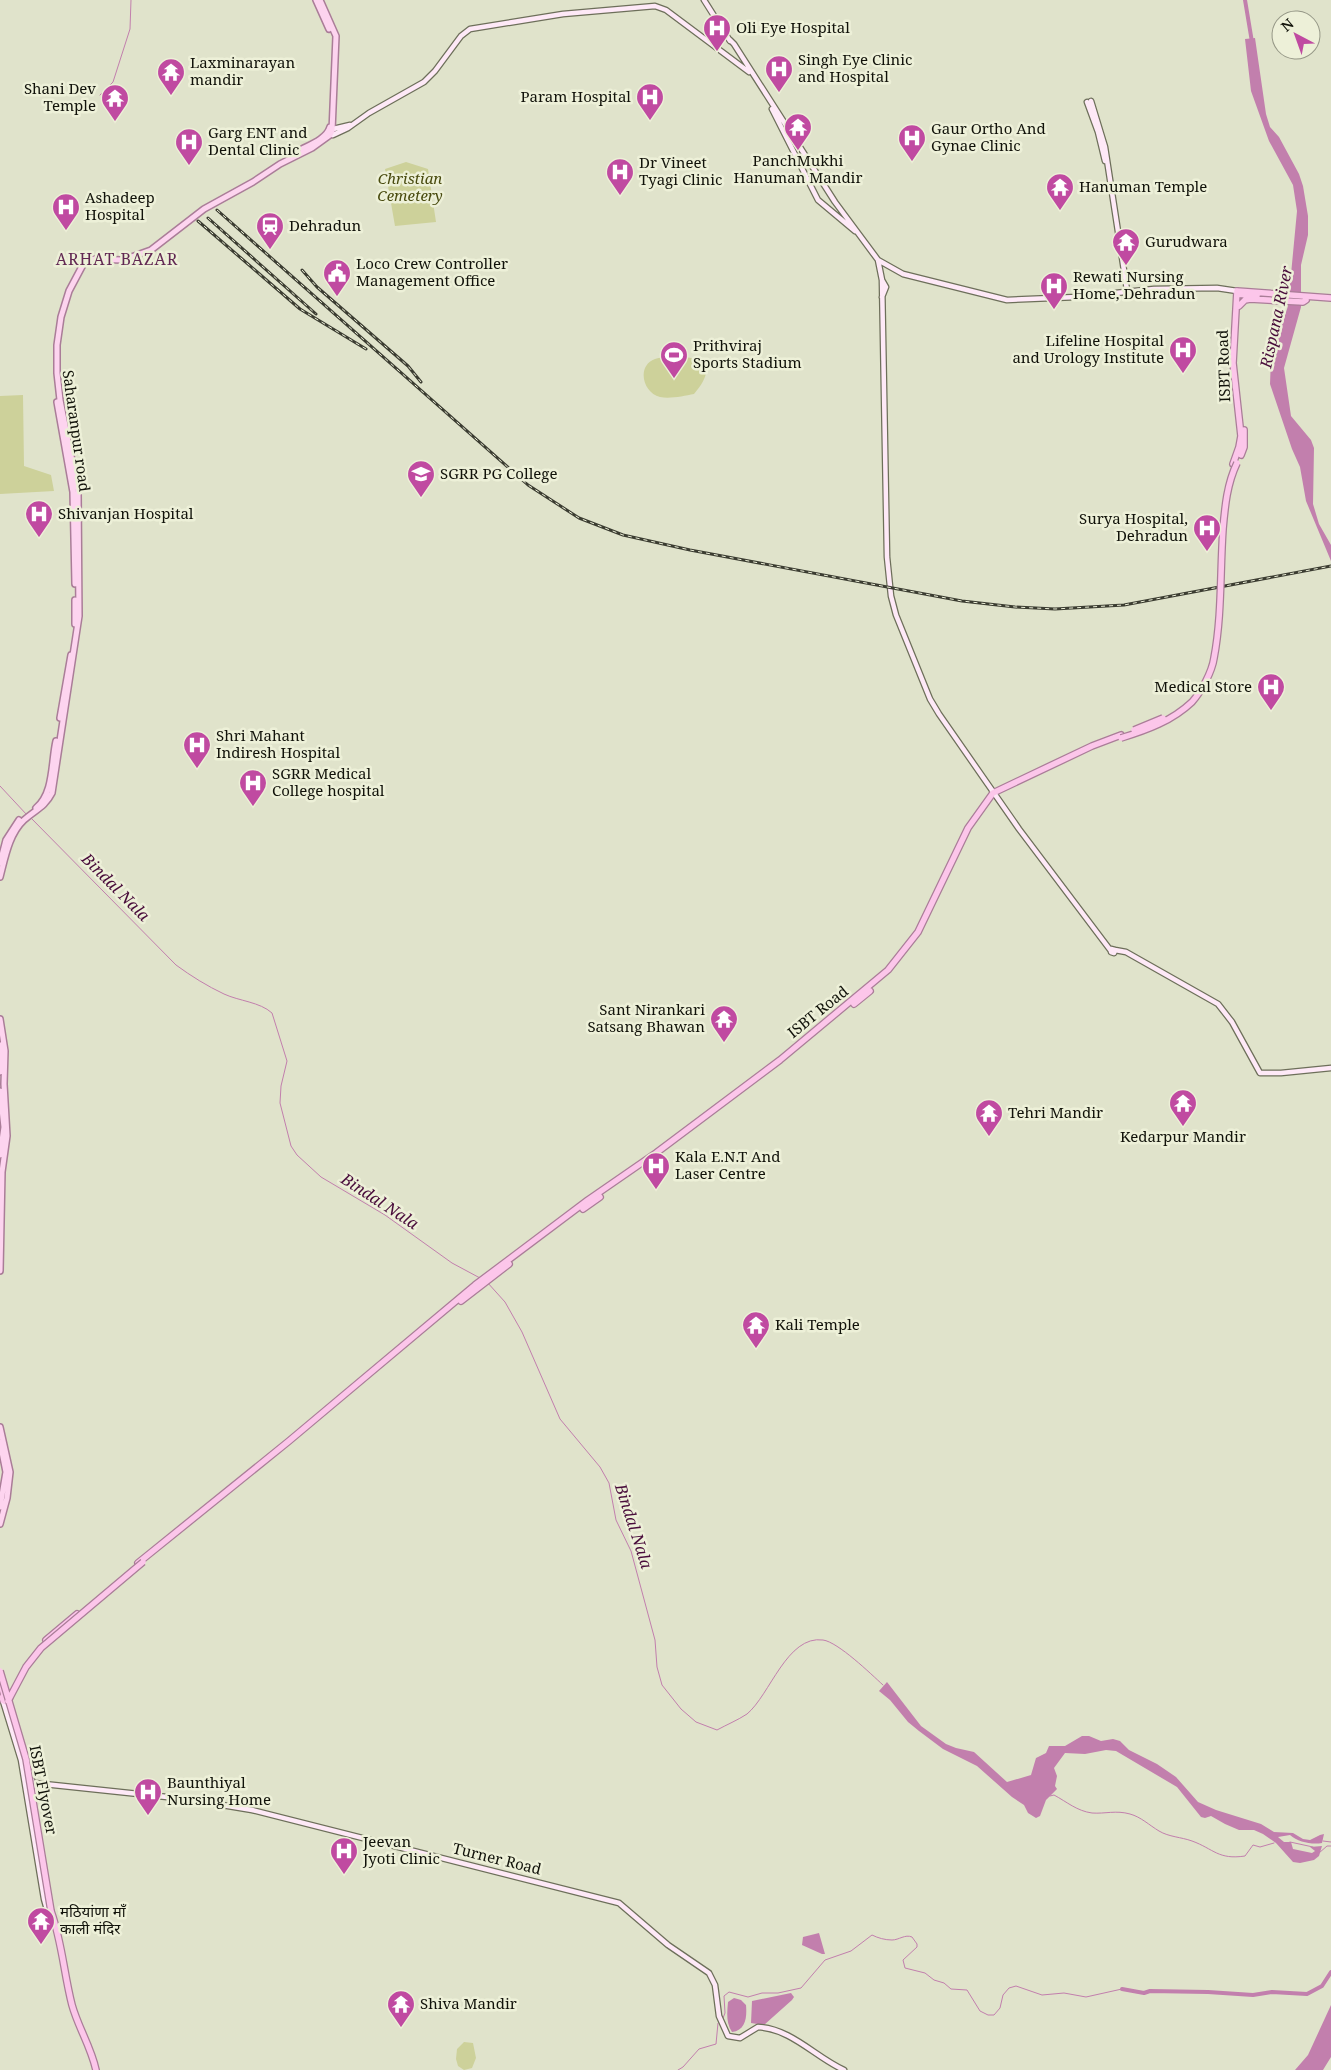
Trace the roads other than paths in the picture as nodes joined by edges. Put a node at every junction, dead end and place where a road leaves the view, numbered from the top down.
1 (316, 0) edge
2 (320, 0) edge
3 (704, 0) edge
4 (750, 71) junction
5 (1089, 102) dead end
6 (330, 132) junction
7 (858, 233) junction
8 (878, 260) junction
9 (1126, 290) junction
10 (1239, 293) junction
11 (1303, 299) junction
12 (1331, 299) edge
13 (1239, 306) junction
14 (1236, 461) junction
15 (1118, 737) junction
16 (993, 794) junction
17 (23, 818) junction
18 (0, 863) edge
19 (0, 877) edge
20 (0, 1019) edge
21 (0, 1035) edge
22 (1331, 1068) edge
23 (0, 1072) edge
24 (0, 1091) edge
25 (0, 1155) edge
26 (0, 1271) edge
27 (0, 1427) edge
28 (0, 1442) edge
29 (0, 1507) edge
30 (0, 1524) edge
31 (181, 1530) junction
32 (0, 1664) edge
33 (0, 1670) edge
34 (0, 1681) edge
35 (0, 1691) edge
36 (7, 1698) junction
37 (25, 1782) junction
38 (33, 1782) junction
39 (51, 1914) junction
40 (94, 2070) edge
41 (844, 2070) edge

1 - 6 main road
2 - 6 main road
3 - 4 main road
4 - 6 main road
4 - 7 main road
4 - 7 main road
5 - 9 main road
6 - 17 main road, Saharanpur road
7 - 8 main road
8 - 9 main road
8 - 16 main road
9 - 10 main road
10 - 11 highway
10 - 13 highway
10 - 14 highway, ISBT Road
11 - 12 highway
11 - 13 highway
13 - 14 highway
14 - 15 highway, bridge
15 - 16 highway, ISBT Road
15 - 16 highway
16 - 22 main road
16 - 31 highway, ISBT Road
17 - 18 main road
17 - 19 main road
20 - 26 main road
21 - 23 main road
24 - 25 main road
27 - 30 main road
28 - 29 main road
31 - 36 highway, bridge
31 - 36 highway
32 - 36 highway
33 - 36 highway, ISBT Flyover, bridge
34 - 39 highway, ISBT Flyover, bridge
35 - 36 highway
36 - 37 main road
36 - 38 main road
36 - 39 highway, ISBT Flyover, bridge
37 - 38 main road, Turner Road
37 - 39 main road
38 - 39 main road
38 - 41 main road, Turner Road
39 - 40 highway

